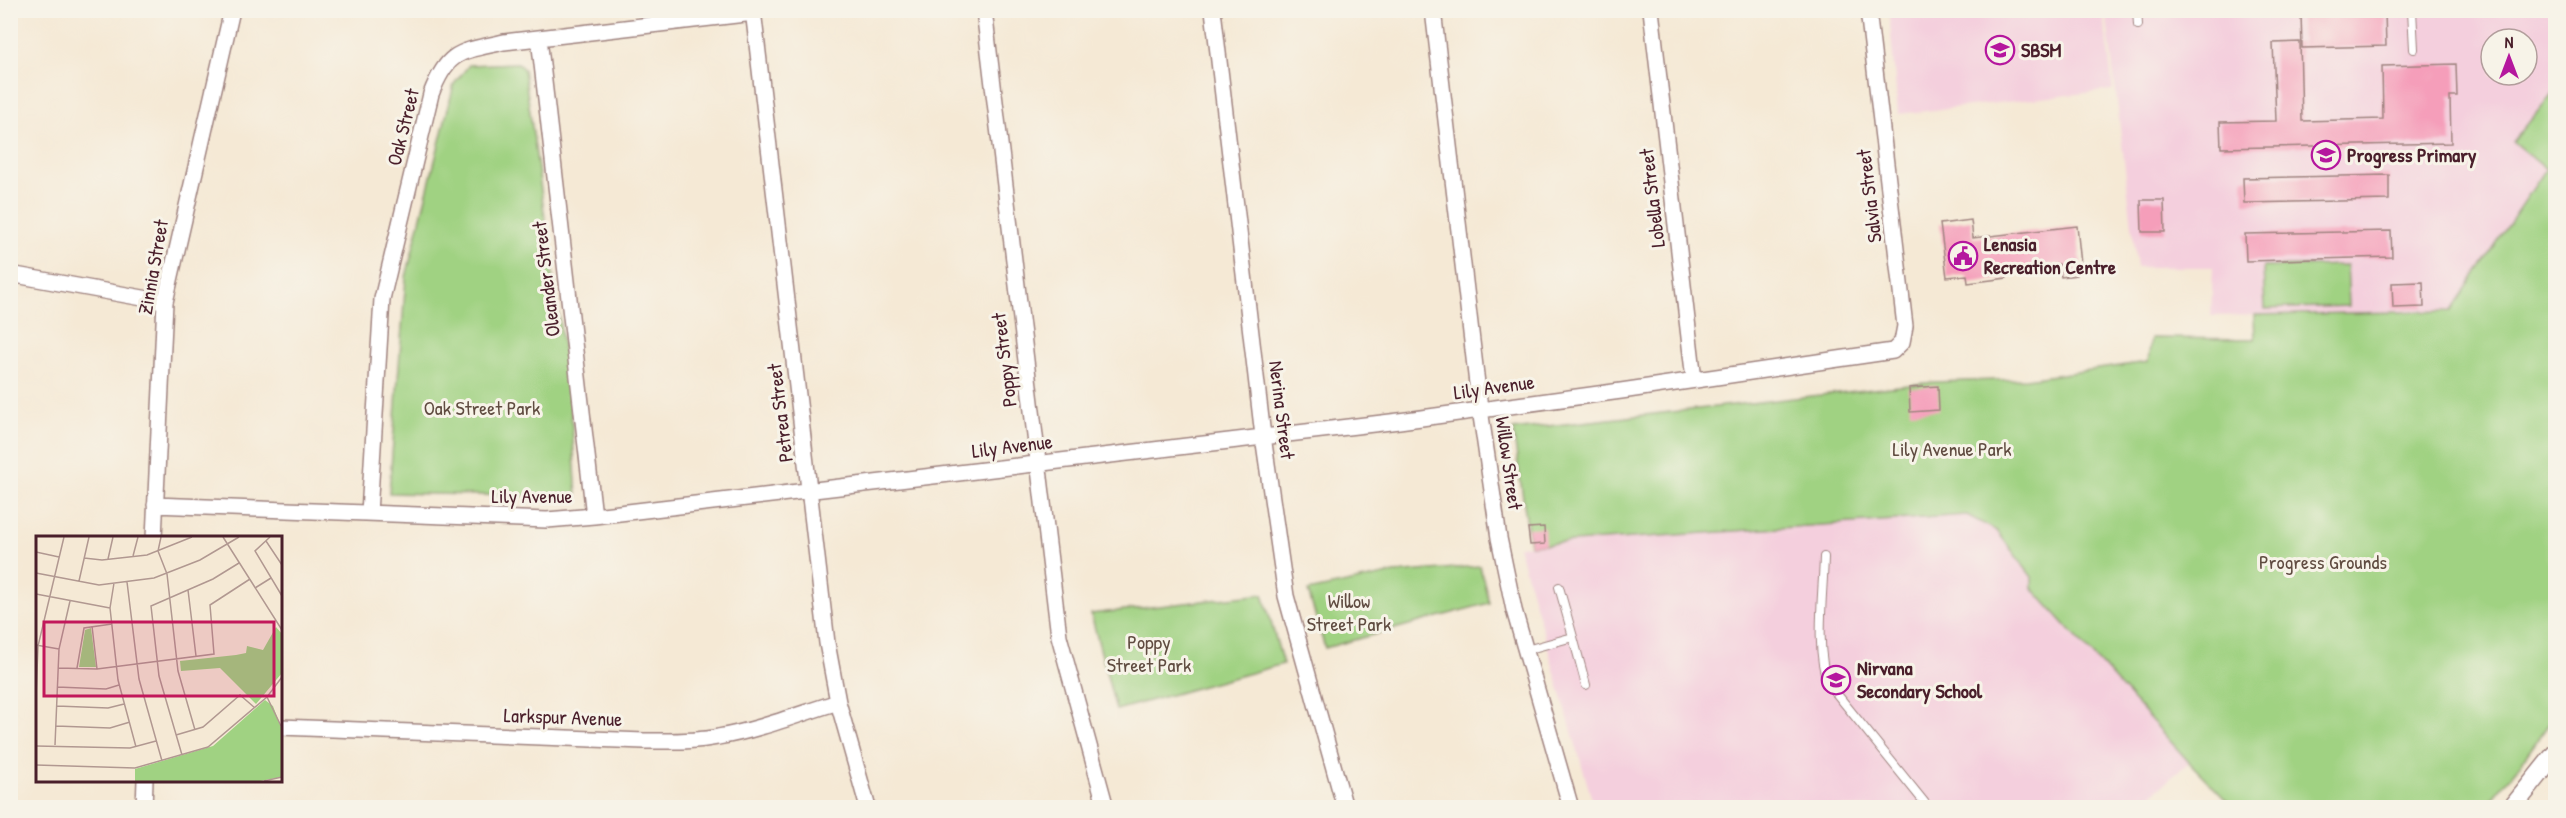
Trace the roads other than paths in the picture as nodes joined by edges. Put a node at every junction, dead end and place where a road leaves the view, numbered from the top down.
1 (232, 10) edge
2 (984, 10) edge
3 (1213, 10) edge
4 (1433, 10) edge
5 (1651, 10) edge
6 (1868, 10) edge
7 (2137, 10) edge
8 (2412, 10) edge
9 (753, 12) edge
10 (2138, 25) dead end
11 (539, 38) junction
12 (2414, 49) dead end
13 (10, 274) edge
14 (165, 302) junction
15 (1870, 355) joint
16 (1694, 380) junction
17 (1480, 409) junction
18 (1263, 436) junction
19 (1038, 464) junction
20 (810, 490) junction
21 (155, 505) junction
22 (369, 513) junction
23 (594, 516) junction
24 (154, 536) edge
25 (1824, 557) dead end
26 (1559, 587) dead end
27 (1573, 637) junction
28 (1526, 650) junction
29 (1586, 685) dead end
30 (838, 702) junction
31 (282, 728) edge
32 (2556, 753) edge
33 (145, 782) edge
34 (144, 807) edge
35 (868, 807) edge
36 (1106, 807) edge
37 (1345, 807) edge
38 (1571, 807) edge
39 (1929, 807) edge
40 (2512, 807) edge

1 - 14 street, Zinnia Street
2 - 19 street, Poppy Street
3 - 18 street, Nerina Street
4 - 17 street, Willow Street
5 - 16 street, Lobella Street
6 - 15 street, Salvia Street
7 - 10 lane
8 - 12 lane
9 - 11 street, Oak Street
9 - 20 street, Petrea Street
11 - 22 street, Oak Street
11 - 23 street, Oleander Street
13 - 14 street
14 - 21 street, Zinnia Street
15 - 16 street, Lily Avenue
16 - 17 street, Lily Avenue
17 - 18 street, Lily Avenue
17 - 28 street, Willow Street
18 - 19 street, Lily Avenue
18 - 37 street, Nerina Street
19 - 20 street, Lily Avenue
19 - 36 street, Poppy Street
20 - 23 street, Lily Avenue
20 - 30 street, Petrea Street
21 - 22 street, Lily Avenue
21 - 24 street, Zinnia Street
22 - 23 street, Lily Avenue
25 - 39 lane
26 - 27 lane
27 - 28 lane
27 - 29 lane
28 - 38 street, Willow Street
30 - 31 street, Larkspur Avenue
30 - 35 street, Petrea Street
32 - 40 street
33 - 34 street

